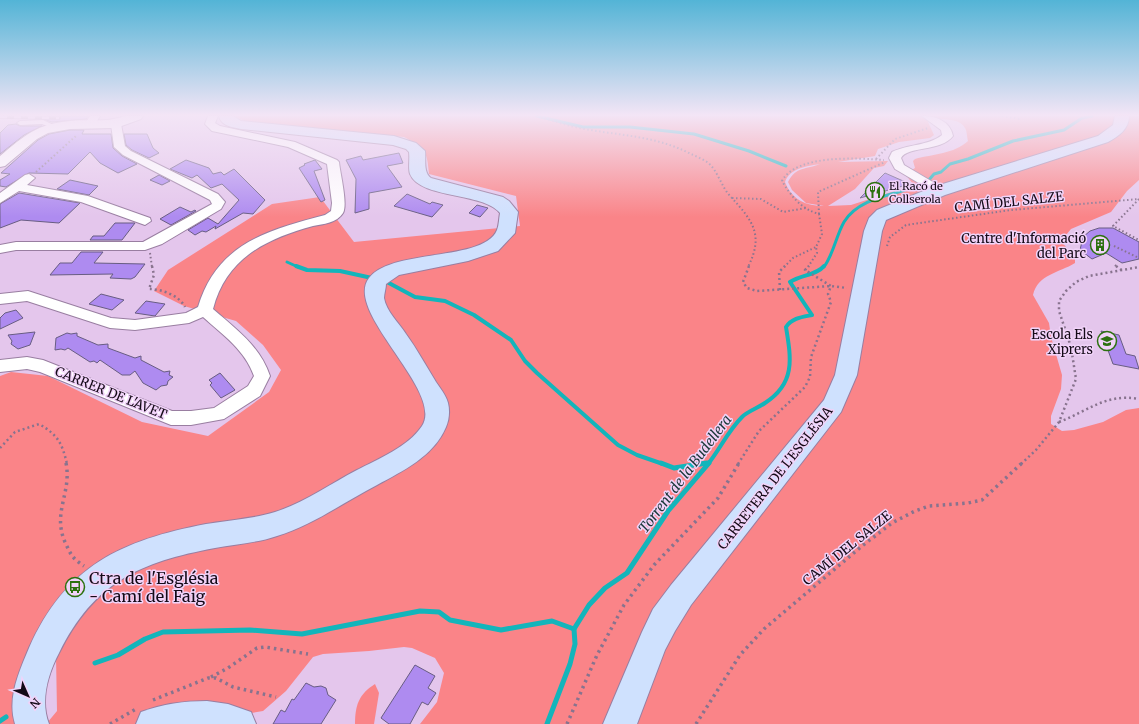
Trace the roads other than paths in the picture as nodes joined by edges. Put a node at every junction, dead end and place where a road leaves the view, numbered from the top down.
1 (16, 150) edge
2 (123, 150) edge
3 (305, 150) edge
4 (416, 150) edge
5 (908, 150) edge
6 (1069, 150) edge
7 (0, 163) edge
8 (29, 178) road end
9 (16, 187) junction
10 (939, 191) junction
11 (0, 199) edge
12 (145, 221) dead end
13 (0, 248) edge
14 (0, 299) edge
15 (205, 310) junction
16 (0, 366) edge
17 (32, 724) edge
18 (153, 724) edge
19 (239, 724) edge
20 (620, 724) edge

1 - 7 street
2 - 13 street
3 - 15 street
4 - 17 main road
5 - 10 street
6 - 10 main road, CARRETERA DE L'ESGLÉSIA
8 - 9 street
9 - 11 street
9 - 12 street
10 - 20 main road, CARRETERA DE L'ESGLÉSIA
14 - 15 street
15 - 16 street, CARRER DE L'AVET
18 - 19 main road

